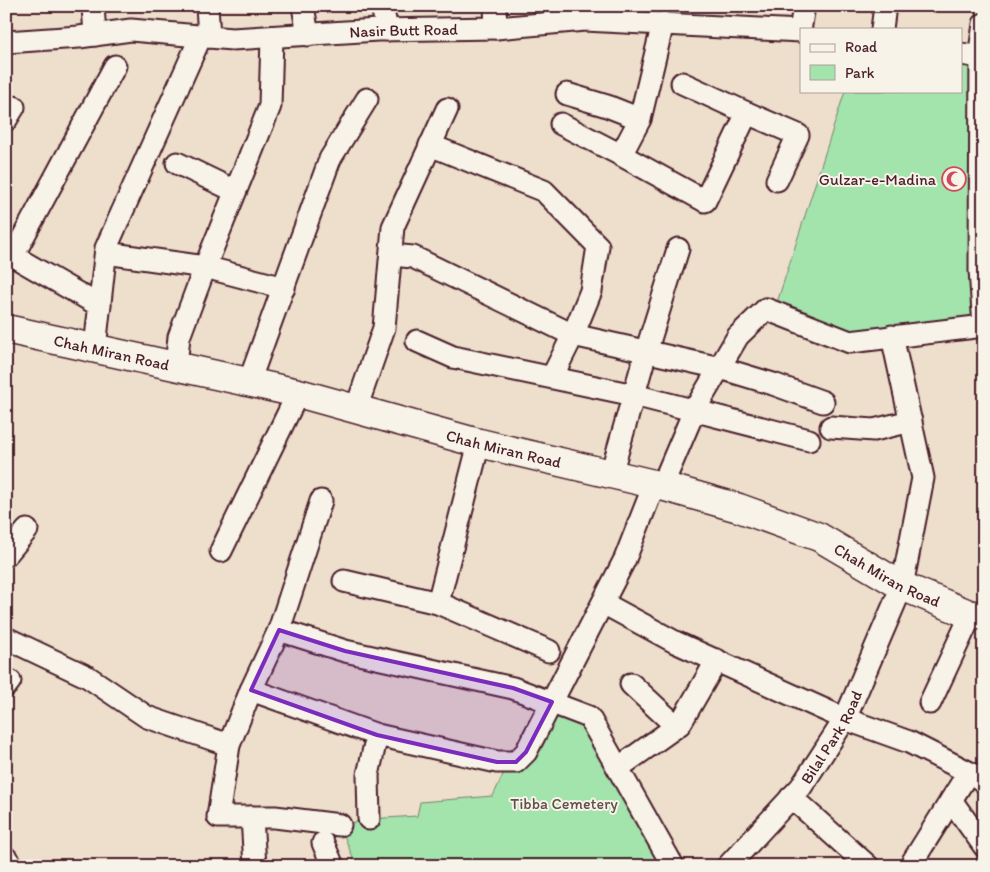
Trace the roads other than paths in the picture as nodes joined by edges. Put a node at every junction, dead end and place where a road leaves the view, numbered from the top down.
1 (93, 6) edge
2 (207, 6) edge
3 (303, 6) edge
4 (382, 6) edge
5 (494, 6) edge
6 (804, 6) edge
7 (885, 6) edge
8 (718, 16) edge
9 (657, 18) edge
10 (496, 28) junction
11 (801, 28) edge
12 (882, 28) edge
13 (387, 30) junction
14 (800, 31) edge
15 (95, 35) junction
16 (308, 35) junction
17 (205, 37) junction
18 (272, 37) junction
19 (6, 42) edge
20 (978, 45) edge
21 (115, 66) dead end
22 (682, 83) dead end
23 (567, 94) dead end
24 (367, 99) dead end
25 (446, 109) dead end
26 (747, 112) junction
27 (640, 119) junction
28 (561, 124) dead end
29 (430, 145) junction
30 (621, 156) junction
31 (177, 163) dead end
32 (777, 180) dead end
33 (235, 191) junction
34 (678, 249) dead end
35 (106, 253) junction
36 (10, 254) edge
37 (391, 255) junction
38 (982, 264) edge
39 (205, 267) junction
40 (284, 288) junction
41 (100, 306) junction
42 (984, 326) edge
43 (6, 329) edge
44 (574, 335) junction
45 (892, 336) junction
46 (417, 341) dead end
47 (95, 348) junction
48 (646, 352) junction
49 (176, 366) junction
50 (720, 368) junction
51 (552, 377) junction
52 (249, 382) junction
53 (298, 393) junction
54 (634, 395) junction
55 (823, 402) dead end
56 (356, 409) junction
57 (694, 410) junction
58 (911, 421) junction
59 (830, 427) dead end
60 (809, 440) dead end
61 (479, 443) junction
62 (611, 474) junction
63 (658, 486) junction
64 (320, 502) dead end
65 (26, 530) dead end
66 (221, 551) dead end
67 (6, 555) edge
68 (344, 581) dead end
69 (902, 586) junction
70 (438, 603) junction
71 (603, 603) junction
72 (977, 615) edge
73 (279, 630) junction
74 (6, 638) edge
75 (549, 651) dead end
76 (717, 660) junction
77 (631, 684) dead end
78 (251, 690) junction
79 (552, 702) junction
80 (930, 703) dead end
81 (845, 719) junction
82 (676, 726) junction
83 (377, 735) junction
84 (229, 745) junction
85 (618, 768) junction
86 (976, 777) edge
87 (792, 798) junction
88 (951, 800) junction
89 (252, 817) junction
90 (369, 819) dead end
91 (340, 825) dead end
92 (323, 842) dead end
93 (984, 846) edge
94 (6, 858) edge
95 (740, 862) edge
96 (913, 864) edge
97 (12, 866) edge
98 (255, 866) edge
99 (333, 866) edge
100 (673, 866) edge
101 (868, 866) edge

1 - 15 street
2 - 17 street
3 - 16 street
4 - 13 street
5 - 10 street
6 - 11 street
7 - 12 street
8 - 9 street, Nasir Butt Road
8 - 14 street, Nasir Butt Road
9 - 10 street, Nasir Butt Road
9 - 27 street
10 - 13 street, Nasir Butt Road
13 - 16 street, Nasir Butt Road
15 - 17 street, Nasir Butt Road
15 - 19 street, Nasir Butt Road
16 - 18 street, Nasir Butt Road
17 - 18 street, Nasir Butt Road
17 - 35 street
18 - 33 street
20 - 38 street
21 - 36 street
22 - 26 street
23 - 27 street
24 - 40 street
25 - 29 street
26 - 30 street
26 - 32 street
27 - 30 street
28 - 30 street
29 - 37 street
29 - 44 street
31 - 33 street
33 - 39 street
34 - 48 street
35 - 39 street
35 - 41 street
36 - 41 street
37 - 44 street
37 - 56 street
38 - 42 street
39 - 40 street
39 - 49 street
40 - 52 street
41 - 47 street
42 - 45 street
43 - 47 main road, Chah Miran Road
44 - 48 street
44 - 51 street
45 - 50 street
45 - 58 street, Bilal Park Road
46 - 51 street
47 - 49 main road, Chah Miran Road
48 - 50 street
48 - 54 street
49 - 52 main road, Chah Miran Road
50 - 55 street
50 - 57 street
51 - 54 street
52 - 53 main road, Chah Miran Road
53 - 56 main road, Chah Miran Road
53 - 66 street
54 - 57 street
54 - 62 street
56 - 61 main road, Chah Miran Road
57 - 60 street
57 - 63 street
58 - 59 street
58 - 69 street, Bilal Park Road
61 - 62 main road, Chah Miran Road
61 - 70 street
62 - 63 main road, Chah Miran Road
63 - 69 main road, Chah Miran Road
63 - 71 street
64 - 73 street
65 - 67 street
68 - 70 street
69 - 72 main road, Chah Miran Road
69 - 81 street, Bilal Park Road
70 - 75 street
71 - 76 street
71 - 79 street
72 - 80 street
73 - 78 street
73 - 79 street
74 - 84 street
76 - 81 street
76 - 82 street
77 - 82 street
78 - 83 street
78 - 84 street
79 - 83 street
79 - 85 street
81 - 86 street
81 - 87 street, Bilal Park Road
82 - 85 street
83 - 90 street
84 - 89 street
85 - 100 street
86 - 88 street
87 - 95 street, Bilal Park Road
87 - 101 street
88 - 93 street
88 - 96 street
89 - 91 street
89 - 98 street
92 - 99 street
94 - 97 street

